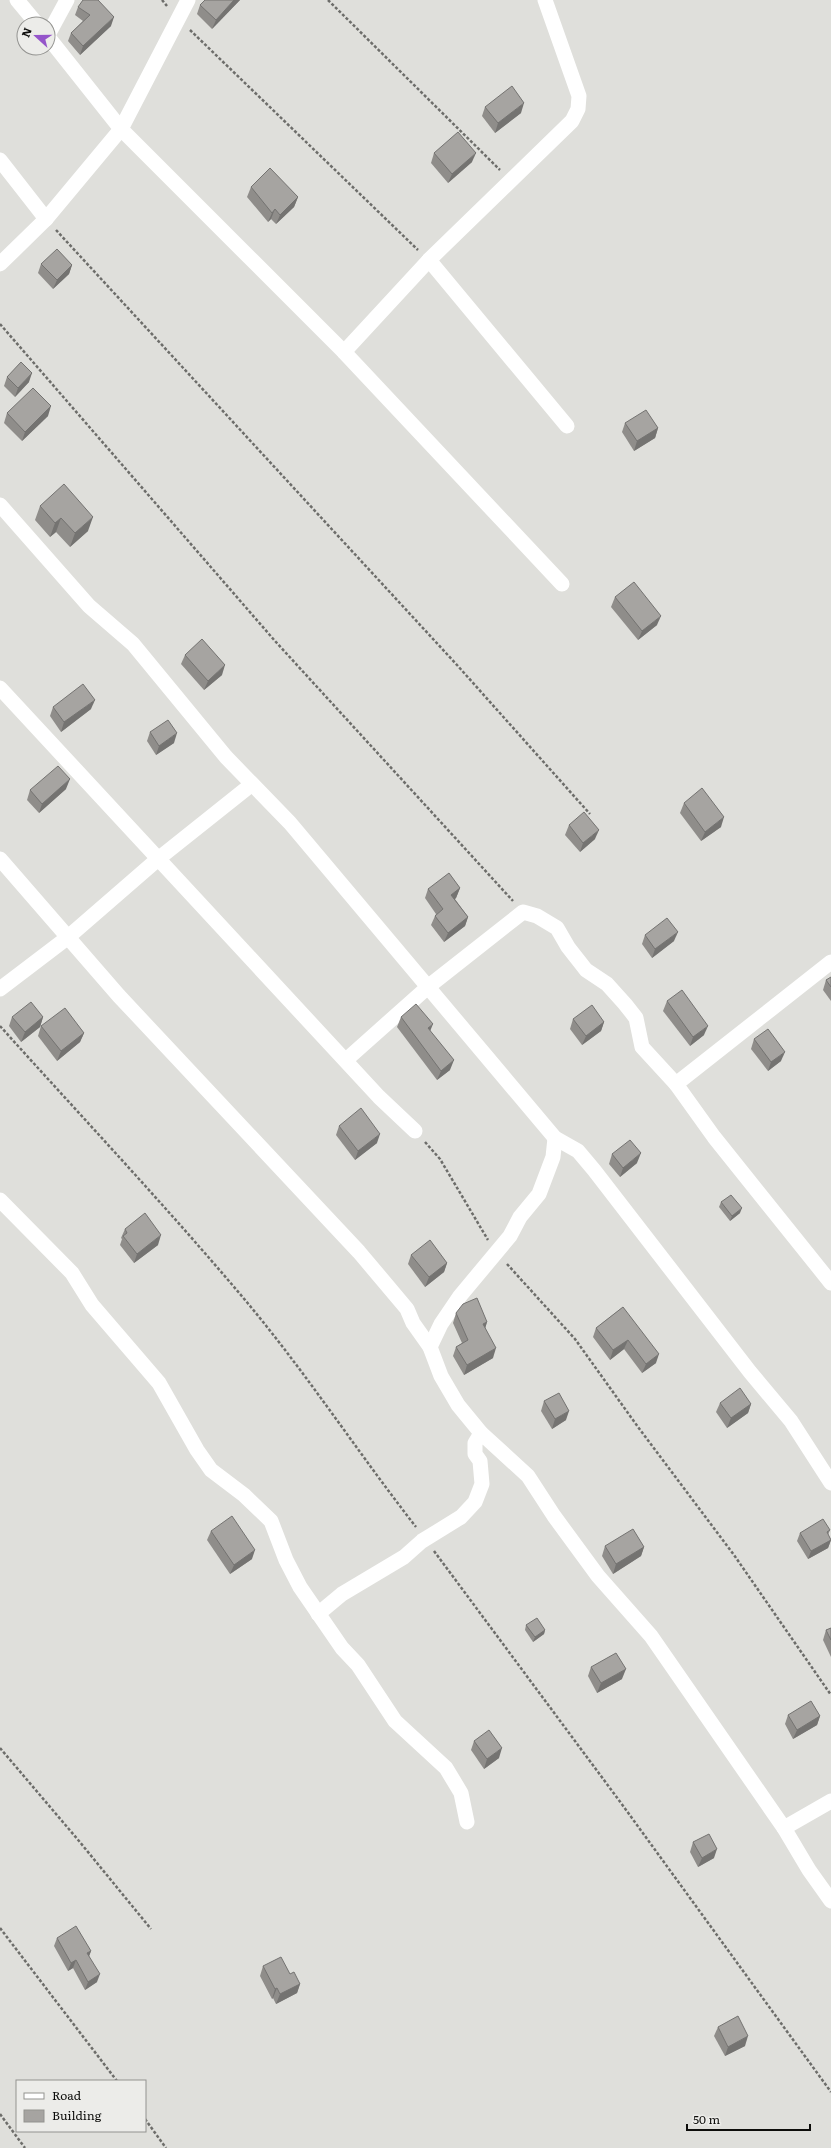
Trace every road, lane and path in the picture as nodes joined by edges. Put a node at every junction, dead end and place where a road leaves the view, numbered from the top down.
1 (17, 0) edge
2 (67, 0) edge
3 (162, 0) edge
4 (188, 0) edge
5 (328, 0) edge
6 (545, 0) edge
7 (30, 16) edge
8 (178, 19) junction
9 (56, 21) edge
10 (56, 46) edge
11 (121, 128) junction
12 (0, 160) edge
13 (511, 181) junction
14 (46, 219) junction
15 (429, 260) junction
16 (0, 264) edge
17 (0, 324) edge
18 (344, 352) junction
19 (567, 426) dead end
20 (0, 505) edge
21 (562, 584) dead end
22 (0, 688) edge
23 (252, 784) junction
24 (590, 814) dead end
25 (0, 859) edge
26 (158, 859) junction
27 (523, 912) junction
28 (68, 938) junction
29 (831, 962) edge
30 (429, 986) junction
31 (0, 989) edge
32 (346, 1060) junction
33 (676, 1084) junction
34 (415, 1131) joint
35 (555, 1138) junction
36 (0, 1200) edge
37 (496, 1252) junction
38 (831, 1283) edge
39 (430, 1347) junction
40 (481, 1433) junction
41 (831, 1483) edge
42 (318, 1614) junction
43 (831, 1695) edge
44 (0, 1748) edge
45 (831, 1800) edge
46 (467, 1822) dead end
47 (784, 1828) junction
48 (831, 1901) edge
49 (0, 1928) edge
50 (150, 1929) dead end
51 (116, 2080) edge
52 (0, 2114) edge
53 (146, 2120) edge
54 (25, 2148) edge
55 (166, 2148) edge

1 - 7 street
2 - 9 street
3 - 8 path
4 - 8 street
5 - 13 path
6 - 13 street
8 - 11 street
8 - 15 path
10 - 11 street
11 - 14 street
11 - 18 street
12 - 14 street
13 - 15 street
14 - 16 street
14 - 24 path
15 - 18 street
15 - 19 street
17 - 27 path
18 - 21 street
20 - 23 street
22 - 26 street
23 - 26 street
23 - 30 street
25 - 28 street
26 - 28 street
26 - 32 street
27 - 30 street
27 - 33 street
28 - 31 street
28 - 39 street
29 - 33 street
30 - 32 street
30 - 35 street
32 - 34 street
33 - 38 street
34 - 37 path
35 - 37 street
35 - 41 street
36 - 42 street
37 - 39 street
37 - 43 path
39 - 40 street
40 - 42 street
40 - 47 street
42 - 46 street
44 - 50 path
45 - 47 street
47 - 48 street
49 - 51 path
52 - 54 path
53 - 55 path

